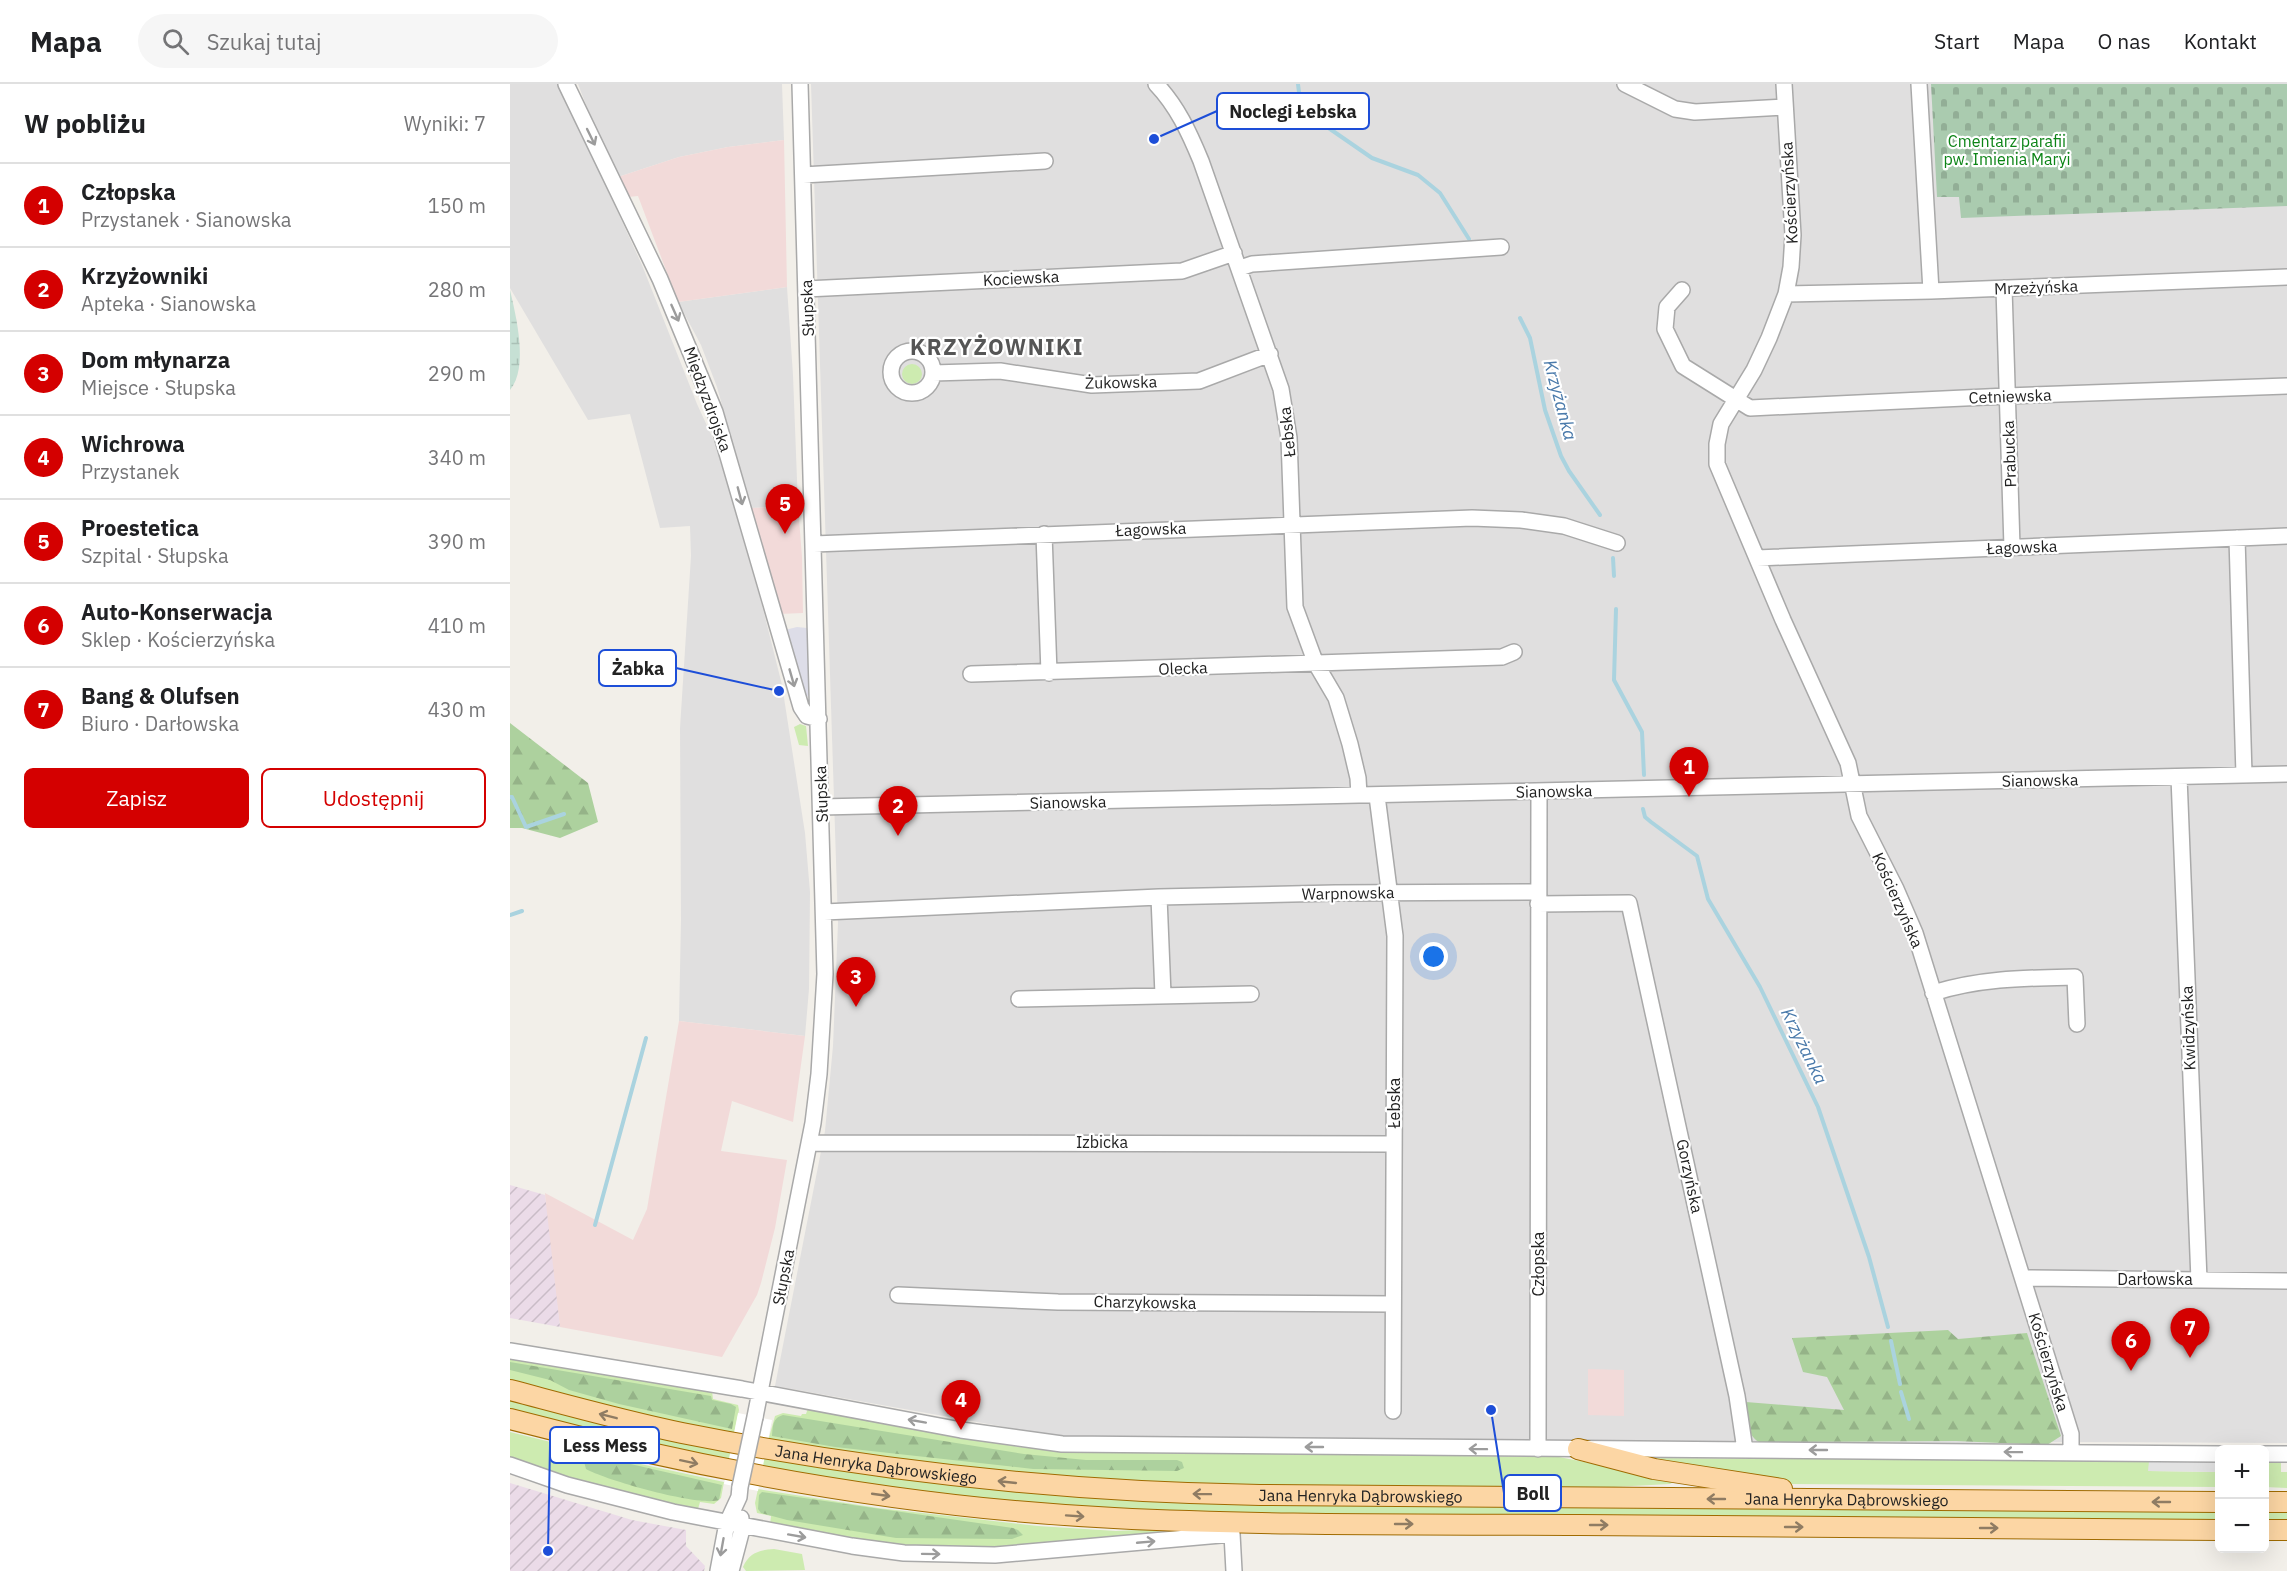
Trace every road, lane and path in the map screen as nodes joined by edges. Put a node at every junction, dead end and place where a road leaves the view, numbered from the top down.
1 (566, 84) edge
2 (800, 84) edge
3 (1156, 84) edge
4 (1625, 84) edge
5 (1784, 84) edge
6 (1919, 84) edge
7 (1785, 107) junction
8 (1045, 161) dead end
9 (803, 175) junction
10 (1501, 247) dead end
11 (1234, 253) junction
12 (1240, 268) junction
13 (2287, 277) edge
14 (2004, 288) junction
15 (806, 289) junction
16 (1682, 290) dead end
17 (1931, 291) junction
18 (1786, 294) junction
19 (1270, 354) junction
20 (933, 373) dead end
21 (2287, 386) edge
22 (2007, 396) junction
23 (1737, 398) junction
24 (1292, 525) junction
25 (1044, 534) junction
26 (2287, 536) edge
27 (2237, 538) junction
28 (1617, 543) dead end
29 (813, 544) junction
30 (2012, 547) junction
31 (1757, 558) junction
32 (1514, 652) dead end
33 (1316, 664) junction
34 (1049, 673) junction
35 (971, 674) dead end
36 (819, 719) junction
37 (2287, 774) edge
38 (2244, 775) junction
39 (2179, 777) junction
40 (1853, 785) junction
41 (1539, 791) junction
42 (1359, 795) junction
43 (1377, 796) junction
44 (821, 807) junction
45 (1389, 892) junction
46 (1159, 897) junction
47 (1538, 898) junction
48 (1629, 903) joint
49 (824, 912) junction
50 (1933, 993) junction
51 (1251, 994) dead end
52 (1163, 995) junction
53 (1019, 999) dead end
54 (2077, 1024) dead end
55 (810, 1143) junction
56 (1394, 1144) junction
57 (2023, 1278) junction
58 (2199, 1280) junction
59 (2287, 1281) edge
60 (898, 1295) dead end
61 (1393, 1304) junction
62 (510, 1351) edge
63 (510, 1390) edge
64 (760, 1392) junction
65 (1394, 1411) dead end
66 (510, 1419) edge
67 (1538, 1449) junction
68 (1578, 1449) junction
69 (1745, 1450) junction
70 (2071, 1452) junction
71 (2215, 1454) edge
72 (2269, 1454) edge
73 (2287, 1454) edge
74 (510, 1466) edge
75 (1859, 1500) junction
76 (2215, 1502) edge
77 (2269, 1502) edge
78 (2287, 1502) edge
79 (1346, 1523) junction
80 (734, 1525) junction
81 (2215, 1530) edge
82 (2269, 1530) edge
83 (2287, 1530) edge
84 (1233, 1534) junction
85 (718, 1571) edge
86 (731, 1571) edge
87 (1234, 1571) edge

1 -> 36 street, Międzyzdrojska
2 - 9 street, Słupska
3 - 11 street, Łebska
4 - 7 street
5 - 7 street, Kościerzyńska
6 - 17 street
7 - 18 street, Kościerzyńska
8 - 9 street
9 - 15 street, Słupska
10 - 12 street
11 - 12 street, Łebska
11 - 15 street, Kociewska
12 - 19 street, Łebska
13 - 14 street, Mrzeżyńska
14 - 17 street, Mrzeżyńska
14 - 22 street, Prabucka
15 - 29 street, Słupska
16 - 23 street
17 - 18 street, Mrzeżyńska
18 - 23 street, Kościerzyńska
19 - 20 street, Żukowska
19 - 24 street, Łebska
21 - 22 street, Cetniewska
22 - 23 street, Cetniewska
22 - 30 street, Prabucka
23 - 31 street, Kościerzyńska
24 - 25 street, Łagowska
24 - 28 street, Łagowska
24 - 33 street, Łebska
25 - 29 street, Łagowska
25 - 34 street
26 - 27 street, Łagowska
27 - 30 street, Łagowska
27 - 38 street
29 - 36 street, Słupska
30 - 31 street, Łagowska
31 - 40 street, Kościerzyńska
32 - 33 street, Olecka
33 - 34 street, Olecka
33 - 42 street, Łebska
34 - 35 street, Olecka
36 - 44 street, Słupska
37 - 38 street, Sianowska
38 - 39 street, Sianowska
39 - 40 street, Sianowska
39 - 58 street, Kwidzyńska
40 - 41 street, Sianowska
40 - 50 street, Kościerzyńska
41 - 43 street, Sianowska
41 - 47 street, Człopska
42 - 43 street, Sianowska
42 - 44 street, Sianowska
43 - 45 street, Łebska
44 - 49 street, Słupska
45 - 46 street, Warpnowska
45 - 47 street, Warpnowska
45 - 56 street, Łebska
46 - 49 street, Warpnowska
46 - 52 street
47 - 48 street, Warpnowska
47 - 67 street, Człopska
48 - 69 street, Gorzyńska
49 - 55 street, Słupska
50 - 54 street
50 - 57 street, Kościerzyńska
51 - 52 street
52 - 53 street
55 - 56 street, Izbicka
55 - 64 street, Słupska
56 - 61 street, Łebska
57 - 58 street, Darłowska
57 - 70 street, Kościerzyńska
58 - 59 street, Darłowska
60 - 61 street, Charzykowska
61 - 65 street, Łebska
62 - 64 street
75 -> 63 main road, Jana Henryka Dąbrowskiego
67 -> 64 street
64 - 80 street, Słupska, bridge
66 -> 79 main road, Jana Henryka Dąbrowskiego
67 - 68 street
68 - 69 street
68 - 75 main road
70 -> 69 street
70 - 71 street
72 - 73 street
74 - 80 street
76 -> 75 main road, Jana Henryka Dąbrowskiego
77 - 78 main road
79 -> 81 main road, Jana Henryka Dąbrowskiego
79 - 84 main road
80 -> 84 street
80 -> 85 street
80 - 86 street
82 - 83 main road
84 - 87 street

